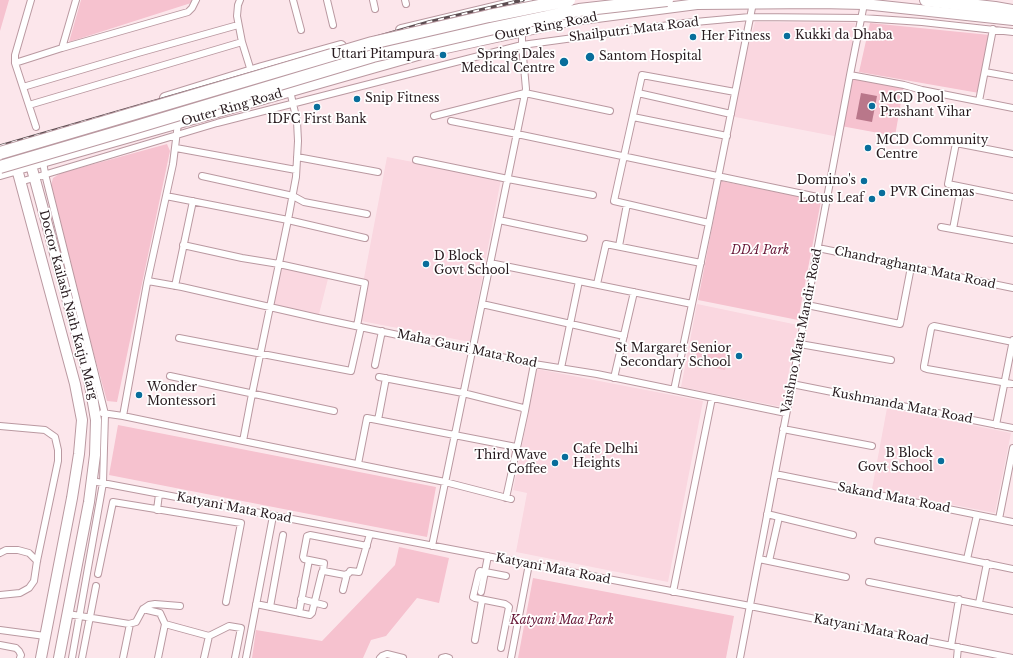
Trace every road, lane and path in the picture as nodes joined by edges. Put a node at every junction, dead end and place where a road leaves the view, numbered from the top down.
1 (31, 0) edge
2 (76, 0) edge
3 (196, 0) edge
4 (240, 0) edge
5 (293, 0) edge
6 (327, 0) edge
7 (373, 0) edge
8 (527, 0) edge
9 (569, 0) edge
10 (667, 0) edge
11 (926, 0) edge
12 (753, 3) junction
13 (864, 4) junction
14 (655, 5) edge
15 (375, 9) dead end
16 (1013, 11) edge
17 (478, 12) junction
18 (750, 17) junction
19 (862, 18) junction
20 (1013, 20) edge
21 (238, 25) junction
22 (333, 25) dead end
23 (994, 29) junction
24 (301, 30) dead end
25 (522, 32) junction
26 (1013, 32) edge
27 (483, 40) junction
28 (242, 42) junction
29 (522, 45) junction
30 (62, 48) junction
31 (15, 63) junction
32 (251, 72) junction
33 (984, 72) junction
34 (850, 75) junction
35 (1013, 77) edge
36 (23, 87) junction
37 (290, 91) junction
38 (735, 92) junction
39 (525, 93) junction
40 (638, 94) junction
41 (156, 101) junction
42 (978, 101) junction
43 (294, 103) junction
44 (29, 105) junction
45 (1013, 108) edge
46 (610, 111) dead end
47 (214, 113) junction
48 (731, 114) junction
49 (434, 116) dead end
50 (633, 117) junction
51 (451, 121) dead end
52 (178, 123) junction
53 (217, 123) junction
54 (36, 127) dead end
55 (163, 127) junction
56 (517, 134) junction
57 (177, 135) junction
58 (727, 136) junction
59 (0, 148) edge
60 (176, 148) junction
61 (0, 153) edge
62 (1013, 154) edge
63 (624, 156) junction
64 (297, 157) junction
65 (416, 160) dead end
66 (43, 161) junction
67 (31, 165) junction
68 (0, 166) edge
69 (17, 169) junction
70 (296, 170) junction
71 (378, 172) dead end
72 (0, 174) edge
73 (45, 174) junction
74 (202, 176) dead end
75 (718, 176) junction
76 (34, 177) junction
77 (508, 180) junction
78 (20, 182) junction
79 (962, 187) junction
80 (593, 195) dead end
81 (166, 196) junction
82 (292, 196) junction
83 (1013, 197) edge
84 (827, 199) junction
85 (193, 201) junction
86 (627, 204) junction
87 (367, 214) dead end
88 (288, 220) junction
89 (499, 220) junction
90 (709, 223) junction
91 (941, 227) dead end
92 (953, 229) junction
93 (365, 238) dead end
94 (584, 238) dead end
95 (1013, 240) edge
96 (183, 245) junction
97 (619, 246) junction
98 (818, 248) junction
99 (490, 263) junction
100 (701, 263) junction
101 (279, 264) junction
102 (911, 267) junction
103 (148, 281) junction
104 (580, 281) junction
105 (597, 284) junction
106 (174, 286) junction
107 (1013, 288) edge
108 (634, 292) junction
109 (482, 304) junction
110 (692, 304) junction
111 (807, 305) junction
112 (270, 306) junction
113 (570, 324) junction
114 (359, 326) junction
115 (76, 331) junction
116 (382, 331) junction
117 (61, 334) junction
118 (624, 336) junction
119 (179, 338) dead end
120 (1013, 341) edge
121 (800, 344) junction
122 (472, 350) junction
123 (260, 353) junction
124 (891, 360) dead end
125 (534, 364) junction
126 (374, 365) dead end
127 (561, 368) junction
128 (170, 376) dead end
129 (379, 377) dead end
130 (386, 378) junction
131 (614, 378) junction
132 (1004, 382) junction
133 (792, 384) junction
134 (1013, 384) edge
135 (674, 390) junction
136 (463, 393) junction
137 (252, 394) junction
138 (712, 398) junction
139 (334, 411) dead end
140 (525, 411) junction
141 (100, 413) junction
142 (786, 413) junction
143 (123, 416) junction
144 (378, 420) junction
145 (996, 425) junction
146 (0, 426) edge
147 (1013, 428) edge
148 (783, 429) junction
149 (455, 434) junction
150 (243, 441) junction
151 (872, 446) dead end
152 (516, 447) junction
153 (1013, 448) edge
154 (358, 464) junction
155 (775, 474) junction
156 (1010, 477) edge
157 (92, 481) junction
158 (445, 482) junction
159 (102, 483) junction
160 (159, 494) junction
161 (157, 510) junction
162 (767, 514) junction
163 (976, 514) junction
164 (273, 516) junction
165 (779, 517) junction
166 (999, 519) junction
167 (1013, 522) edge
168 (370, 534) junction
169 (284, 535) dead end
170 (853, 535) dead end
171 (878, 541) dead end
172 (366, 546) junction
173 (432, 546) junction
174 (0, 553) edge
175 (90, 554) junction
176 (102, 556) junction
177 (488, 556) junction
178 (759, 559) junction
179 (967, 559) junction
180 (309, 560) junction
181 (37, 561) junction
182 (769, 561) junction
183 (987, 563) junction
184 (529, 564) junction
185 (1013, 569) edge
186 (323, 571) junction
187 (485, 572) junction
188 (98, 574) dead end
189 (347, 574) junction
190 (506, 576) dead end
191 (846, 577) dead end
192 (869, 582) dead end
193 (96, 586) dead end
194 (343, 590) dead end
195 (481, 592) dead end
196 (673, 592) junction
197 (0, 595) edge
198 (301, 599) junction
199 (959, 599) junction
200 (482, 600) junction
201 (226, 602) dead end
202 (314, 603) junction
203 (979, 603) junction
204 (256, 604) junction
205 (324, 605) dead end
206 (180, 606) dead end
207 (750, 606) junction
208 (270, 607) junction
209 (143, 609) junction
210 (1013, 611) edge
211 (299, 613) junction
212 (68, 614) junction
213 (79, 616) junction
214 (89, 618) junction
215 (130, 624) junction
216 (165, 624) junction
217 (0, 630) edge
218 (46, 636) junction
219 (209, 636) junction
220 (475, 640) dead end
221 (0, 645) edge
222 (951, 646) junction
223 (958, 647) junction
224 (501, 648) dead end
225 (989, 656) edge
226 (20, 658) edge
227 (41, 658) edge
228 (59, 658) edge
229 (72, 658) edge
230 (82, 658) edge
231 (123, 658) edge
232 (158, 658) edge
233 (204, 658) edge
234 (235, 658) edge
235 (246, 658) edge
236 (380, 658) edge
237 (402, 658) edge
238 (442, 658) edge
239 (449, 658) edge
240 (511, 658) edge
241 (740, 658) edge
242 (957, 658) edge
243 (1013, 658) edge

1 - 31 street
2 - 30 street
3 - 30 street
4 - 21 street
5 - 24 street
6 - 22 street
7 - 15 street
8 - 17 main road
9 - 61 highway, Outer Ring Road, bridge
10 - 68 highway, Outer Ring Road, bridge
11 - 16 highway
12 - 13 main road, Outer Ring Road
12 - 14 main road, Outer Ring Road
12 - 18 street
13 - 19 street, Vaishno Mata Mandir Road
13 - 20 main road, Outer Ring Road
14 - 25 main road, Outer Ring Road
17 - 27 main road
17 - 32 main road
18 - 19 street, Shailputri Mata Road
18 - 29 street, Shailputri Mata Road
18 - 38 street
19 - 23 street, Shailputri Mata Road
19 - 34 street, Vaishno Mata Mandir Road
21 - 28 street
21 - 36 street
23 - 26 street, Shailputri Mata Road
23 - 33 street
25 - 27 main road, Outer Ring Road
25 - 29 street
27 - 37 main road, Outer Ring Road
28 - 32 street
28 - 44 street
29 - 39 street
29 - 43 street, Shailputri Mata Road
30 - 31 street
31 - 36 street
32 - 41 main road
33 - 35 street
33 - 42 street
34 - 42 street
34 - 84 street, Vaishno Mata Mandir Road
36 - 44 street
37 - 43 street
37 - 47 main road, Outer Ring Road
38 - 40 street
38 - 48 street
39 - 46 street
39 - 49 street
39 - 56 street
40 - 48 street
40 - 50 street
41 - 55 main road
41 - 59 main road
42 - 45 street
43 - 53 street, Shailputri Mata Road
43 - 64 street
44 - 54 street
47 - 52 main road, Outer Ring Road
47 - 53 street
48 - 58 street
50 - 58 street
50 - 63 street
51 - 56 street
52 - 55 main road, Outer Ring Road
52 - 57 street
53 - 57 street, Shailputri Mata Road
55 - 66 main road, Outer Ring Road
56 - 63 street
56 - 77 street
57 - 60 street
57 - 73 street, Shailputri Mata Road
58 - 75 street
60 - 70 street
60 - 81 street
62 - 79 street
63 - 75 street
63 - 86 street
64 - 70 street
64 - 71 street
65 - 77 street
66 - 67 main road, Outer Ring Road
66 - 73 street
67 - 69 main road, Outer Ring Road
67 - 76 main road, Doctor Kailash Nath Katju Marg
69 - 72 main road, Outer Ring Road
69 - 78 main road, Doctor Kailash Nath Katju Marg
70 - 82 street
73 - 76 street, Shailputri Mata Road
73 - 141 street
74 - 82 street
75 - 84 street
75 - 90 street
76 - 78 street, Shailputri Mata Road
76 - 115 main road, Doctor Kailash Nath Katju Marg
77 - 80 street
77 - 89 street
78 - 117 main road, Doctor Kailash Nath Katju Marg
79 - 83 street
79 - 92 street
81 - 85 street
81 - 103 street
82 - 87 street
82 - 88 street
84 - 98 street, Vaishno Mata Mandir Road
85 - 88 street
85 - 96 street
86 - 90 street
86 - 97 street
88 - 93 street
88 - 101 street
89 - 94 street
89 - 99 street
90 - 100 street
91 - 92 street
92 - 95 street
96 - 101 street
96 - 106 street
97 - 100 street
97 - 105 street
98 - 102 street, Chandraghanta Mata Road
98 - 111 street, Vaishno Mata Mandir Road
99 - 104 street
99 - 109 street
100 - 110 street
101 - 112 street
101 - 114 street
102 - 107 street, Chandraghanta Mata Road
102 - 111 street
103 - 106 street, Maha Gauri Mata Road
103 - 143 street
104 - 105 street
104 - 113 street
105 - 108 street
106 - 112 street, Maha Gauri Mata Road
108 - 110 street
108 - 118 street
109 - 113 street
109 - 122 street
110 - 135 street
111 - 121 street, Vaishno Mata Mandir Road
112 - 114 street, Maha Gauri Mata Road
112 - 123 street
113 - 118 street
113 - 127 street
114 - 116 street, Maha Gauri Mata Road
114 - 123 street
115 - 117 main road
115 - 141 main road, Doctor Kailash Nath Katju Marg
116 - 122 street, Maha Gauri Mata Road
116 - 126 street
117 - 218 main road, Doctor Kailash Nath Katju Marg
118 - 131 street
119 - 123 street
120 - 132 street
120 - 132 street
121 - 124 street
121 - 133 street, Vaishno Mata Mandir Road
122 - 125 street, Maha Gauri Mata Road
122 - 136 street
123 - 137 street
125 - 127 street, Maha Gauri Mata Road
125 - 140 street
127 - 131 street, Maha Gauri Mata Road
128 - 137 street
129 - 130 street
130 - 136 street
130 - 144 street
131 - 135 street, Maha Gauri Mata Road
132 - 134 street
132 - 145 street
133 - 142 street, Vaishno Mata Mandir Road
133 - 145 street, Kushmanda Mata Road
135 - 138 street, Maha Gauri Mata Road
136 - 140 street
136 - 149 street
137 - 139 street
137 - 150 street
138 - 142 street, Maha Gauri Mata Road
138 - 196 street
140 - 152 street
141 - 143 street
141 - 157 main road, Doctor Kailash Nath Katju Marg
141 - 159 street
142 - 148 street, Vaishno Mata Mandir Road
143 - 150 street
144 - 149 street
144 - 154 street
145 - 147 street, Kushmanda Mata Road
146 - 181 street
148 - 151 street
148 - 155 street, Vaishno Mata Mandir Road
149 - 152 street
149 - 158 street
150 - 154 street
152 - 158 street
153 - 156 street
154 - 158 street
155 - 162 street, Vaishno Mata Mandir Road
155 - 163 street, Sakand Mata Road
156 - 166 street
157 - 159 street, Katyani Mata Road
157 - 212 main road, Doctor Kailash Nath Katju Marg
158 - 173 street
159 - 160 street, Katyani Mata Road
159 - 175 street
160 - 161 street
160 - 164 street, Katyani Mata Road
161 - 176 street
161 - 201 street
162 - 165 street
162 - 178 street, Vaishno Mata Mandir Road
163 - 166 street, Sakand Mata Road
163 - 179 street
164 - 168 street, Katyani Mata Road
164 - 204 street
165 - 170 street
165 - 182 street
166 - 167 street, Sakand Mata Road
168 - 172 street
168 - 173 street, Katyani Mata Road
169 - 208 street
171 - 179 street
172 - 180 street
172 - 189 street
173 - 177 street, Katyani Mata Road
174 - 181 street
175 - 176 street
175 - 213 street
176 - 188 street
177 - 184 street, Katyani Mata Road
177 - 187 street
178 - 182 street
178 - 207 street, Vaishno Mata Mandir Road
179 - 183 street
180 - 186 street
180 - 198 street
181 - 197 street
182 - 191 street
183 - 185 street
183 - 203 street
184 - 196 street, Katyani Mata Road
184 - 240 street
186 - 189 street
186 - 202 street
187 - 190 street
187 - 195 street
187 - 200 street
189 - 194 street
192 - 199 street
193 - 214 street
196 - 207 street, Katyani Mata Road
198 - 202 street
198 - 211 street
199 - 203 street
199 - 222 street
200 - 220 street
200 - 224 street
202 - 205 street
202 - 211 street
203 - 210 street
204 - 208 street
204 - 235 street
206 - 209 street
207 - 222 street, Katyani Mata Road
207 - 241 street, Vaishno Mata Mandir Road
208 - 211 street
209 - 215 street
209 - 216 street
212 - 213 street
212 - 228 main road, Doctor Kailash Nath Katju Marg
213 - 214 street
213 - 229 street
214 - 215 street
214 - 230 street
215 - 231 street
216 - 219 street
216 - 232 street
217 - 218 street
218 - 227 main road, Doctor Kailash Nath Katju Marg
219 - 233 street
219 - 234 street
221 - 226 street
222 - 223 street, Katyani Mata Road
223 - 225 street, Katyani Mata Road
223 - 242 street
225 - 243 street, Katyani Mata Road
236 - 237 street
238 - 239 street

